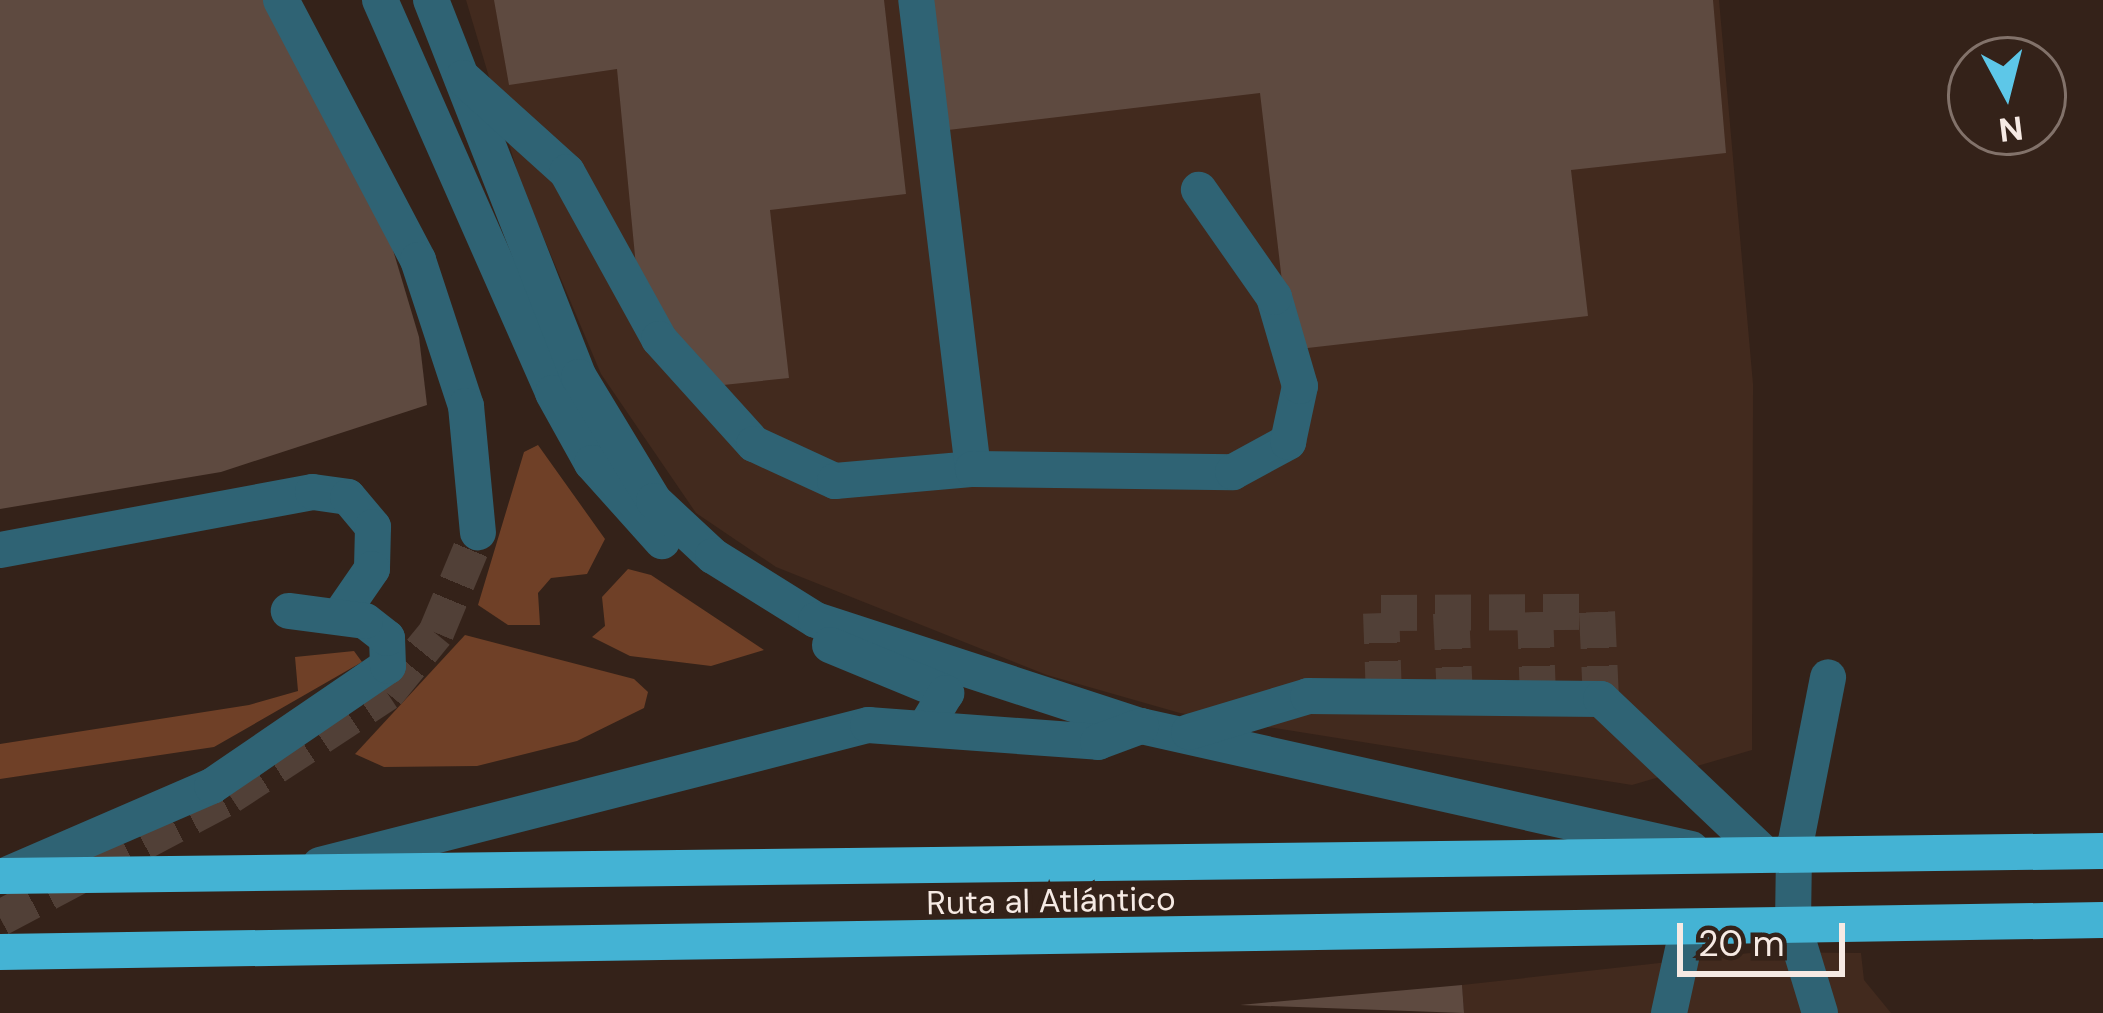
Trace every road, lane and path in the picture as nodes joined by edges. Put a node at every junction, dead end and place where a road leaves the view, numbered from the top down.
1 (281, 0) edge
2 (380, 0) edge
3 (431, 0) edge
4 (916, 0) edge
5 (460, 76) junction
6 (1199, 190) dead end
7 (973, 469) junction
8 (478, 532) tunnel mouth
9 (0, 550) edge
10 (290, 611) dead end
11 (344, 611) junction
12 (1828, 677) dead end
13 (927, 725) junction
14 (1142, 726) junction
15 (1182, 734) junction
16 (1699, 850) junction
17 (1778, 851) junction
18 (2103, 851) edge
19 (304, 869) junction
20 (2, 876) edge
21 (2103, 920) edge
22 (1793, 924) junction
23 (1687, 931) junction
24 (0, 952) edge
25 (1670, 1013) edge
26 (1820, 1013) edge

1 - 8 street
2 - 13 street
3 - 5 street
4 - 7 street
5 - 7 street
5 - 14 street
6 - 7 street
9 - 11 street
10 - 11 street
11 - 20 street
12 - 17 street
13 - 14 street
13 - 19 street
14 - 15 street
15 - 16 street
15 - 17 street
16 - 17 highway, Ruta al Atlántico
16 - 19 highway, Ruta al Atlántico
17 - 18 highway, Ruta al Atlántico
17 - 22 street
19 - 20 highway, Ruta al Atlántico
21 - 22 highway, Ruta al Atlántico
22 - 23 highway, Ruta al Atlántico
22 - 26 street
23 - 24 highway, Ruta al Atlántico
23 - 25 street

